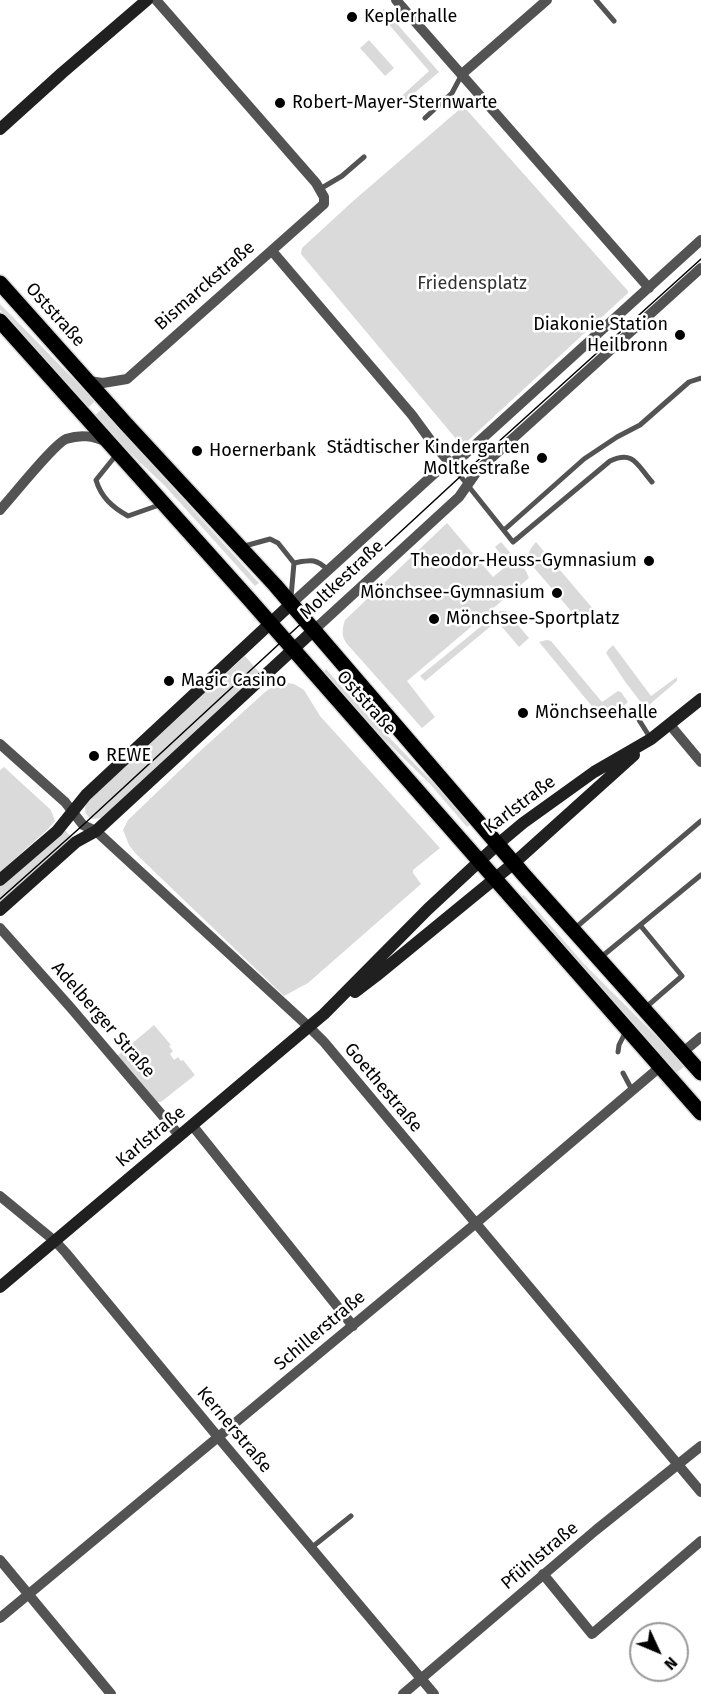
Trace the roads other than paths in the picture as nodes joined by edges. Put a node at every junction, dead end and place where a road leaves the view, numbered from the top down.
1 (147, 0) edge
2 (156, 0) edge
3 (396, 0) edge
4 (547, 0) edge
5 (596, 0) edge
6 (614, 21) dead end
7 (462, 74) junction
8 (426, 118) dead end
9 (3, 126) edge
10 (364, 157) dead end
11 (322, 193) junction
12 (701, 240) edge
13 (272, 250) junction
14 (701, 268) edge
15 (0, 283) edge
16 (649, 288) junction
17 (0, 321) edge
18 (701, 378) edge
19 (88, 381) junction
20 (114, 448) junction
21 (450, 463) junction
22 (652, 482) dead end
23 (468, 485) junction
24 (164, 504) junction
25 (0, 510) edge
26 (504, 530) junction
27 (240, 547) junction
28 (294, 563) junction
29 (328, 570) junction
30 (291, 604) junction
31 (271, 624) junction
32 (314, 630) junction
33 (293, 650) junction
34 (701, 699) edge
35 (639, 720) dead end
36 (670, 725) junction
37 (649, 740) junction
38 (0, 744) edge
39 (701, 762) edge
40 (73, 812) junction
41 (701, 821) edge
42 (96, 831) junction
43 (498, 844) junction
44 (479, 861) junction
45 (514, 863) junction
46 (701, 875) edge
47 (495, 879) junction
48 (0, 880) edge
49 (0, 910) edge
50 (640, 925) junction
51 (0, 928) edge
52 (574, 930) junction
53 (599, 959) junction
54 (644, 1009) junction
55 (324, 1014) junction
56 (309, 1027) junction
57 (627, 1029) junction
58 (701, 1037) edge
59 (618, 1052) dead end
60 (682, 1053) junction
61 (660, 1067) junction
62 (623, 1073) dead end
63 (701, 1073) edge
64 (633, 1091) junction
65 (701, 1113) edge
66 (192, 1125) junction
67 (179, 1135) junction
68 (0, 1196) edge
69 (475, 1224) junction
70 (56, 1242) junction
71 (0, 1287) edge
72 (353, 1326) junction
73 (218, 1437) junction
74 (701, 1446) edge
75 (679, 1465) junction
76 (701, 1492) edge
77 (351, 1516) dead end
78 (701, 1541) edge
79 (311, 1548) junction
80 (0, 1560) edge
81 (543, 1574) junction
82 (28, 1594) junction
83 (0, 1618) edge
84 (422, 1679) junction
85 (111, 1694) edge
86 (403, 1694) edge
87 (434, 1694) edge

1 - 9 street
2 - 11 street
3 - 7 street
4 - 7 street
5 - 6 lane
7 - 8 lane
7 - 16 street
10 - 11 lane
11 - 13 street, Bismarckstraße
12 - 16 street, Moltkestraße
13 - 19 street, Bismarckstraße
13 - 21 street
14 - 23 street, Moltkestraße
15 - 19 main road, Oststraße
16 - 21 street, Moltkestraße
17 - 20 main road, Oststraße
18 - 26 lane
19 - 27 main road, Oststraße
20 - 24 main road, Oststraße
20 - 24 lane
20 - 25 street
21 - 23 lane
21 - 29 street, Moltkestraße
22 - 26 lane
23 - 26 lane
23 - 32 street, Moltkestraße
24 - 31 main road, Oststraße
27 - 28 lane
27 - 30 main road, Oststraße
28 - 29 lane
28 - 30 lane
29 - 30 street, Moltkestraße
30 - 31 street, Moltkestraße
30 - 32 main road, Oststraße
31 - 33 main road, Oststraße
31 - 40 street, Moltkestraße
32 - 33 street, Moltkestraße
32 - 43 main road, Oststraße
33 - 42 street, Moltkestraße
33 - 44 main road, Oststraße
34 - 36 street, Karlstraße
35 - 37 lane
36 - 37 street, Karlstraße
36 - 39 street
37 - 43 street, Karlstraße
37 - 45 street, Karlstraße
38 - 40 street, Goethestraße
40 - 42 street, Goethestraße
40 - 48 street, Moltkestraße
41 - 52 lane
42 - 49 street, Moltkestraße
42 - 56 street, Goethestraße
43 - 44 street, Karlstraße
43 - 45 main road, Oststraße
44 - 47 main road, Oststraße
44 - 55 street, Karlstraße
45 - 47 street, Karlstraße
45 - 52 main road, Oststraße
46 - 50 lane
47 - 55 street, Karlstraße
47 - 57 main road, Oststraße
50 - 53 lane
50 - 54 lane
51 - 67 street, Adelberger Straße
52 - 53 main road, Oststraße
53 - 54 main road, Oststraße
54 - 60 main road, Oststraße
55 - 56 street, Karlstraße
56 - 66 street, Karlstraße
56 - 69 street, Goethestraße
57 - 59 lane
57 - 61 main road, Oststraße
58 - 60 street
60 - 63 main road, Oststraße
61 - 64 street, Schillerstraße
61 - 65 main road, Oststraße
62 - 64 lane
64 - 69 street, Schillerstraße
66 - 67 street, Karlstraße
66 - 72 street
67 - 70 street, Karlstraße
68 - 70 street, Kernerstraße
69 - 72 street, Schillerstraße
69 - 75 street, Goethestraße
70 - 71 street, Karlstraße
70 - 73 street, Kernerstraße
72 - 73 street, Schillerstraße
73 - 79 street, Kernerstraße
73 - 82 street, Schillerstraße
74 - 75 street, Pfühlstraße
75 - 76 street, Goethestraße
75 - 81 street, Pfühlstraße
77 - 79 lane
78 - 81 street
79 - 84 street, Kernerstraße
80 - 82 street
81 - 84 street, Pfühlstraße
82 - 83 street, Schillerstraße
82 - 85 street
84 - 86 street, Pfühlstraße
84 - 87 street, Kernerstraße

